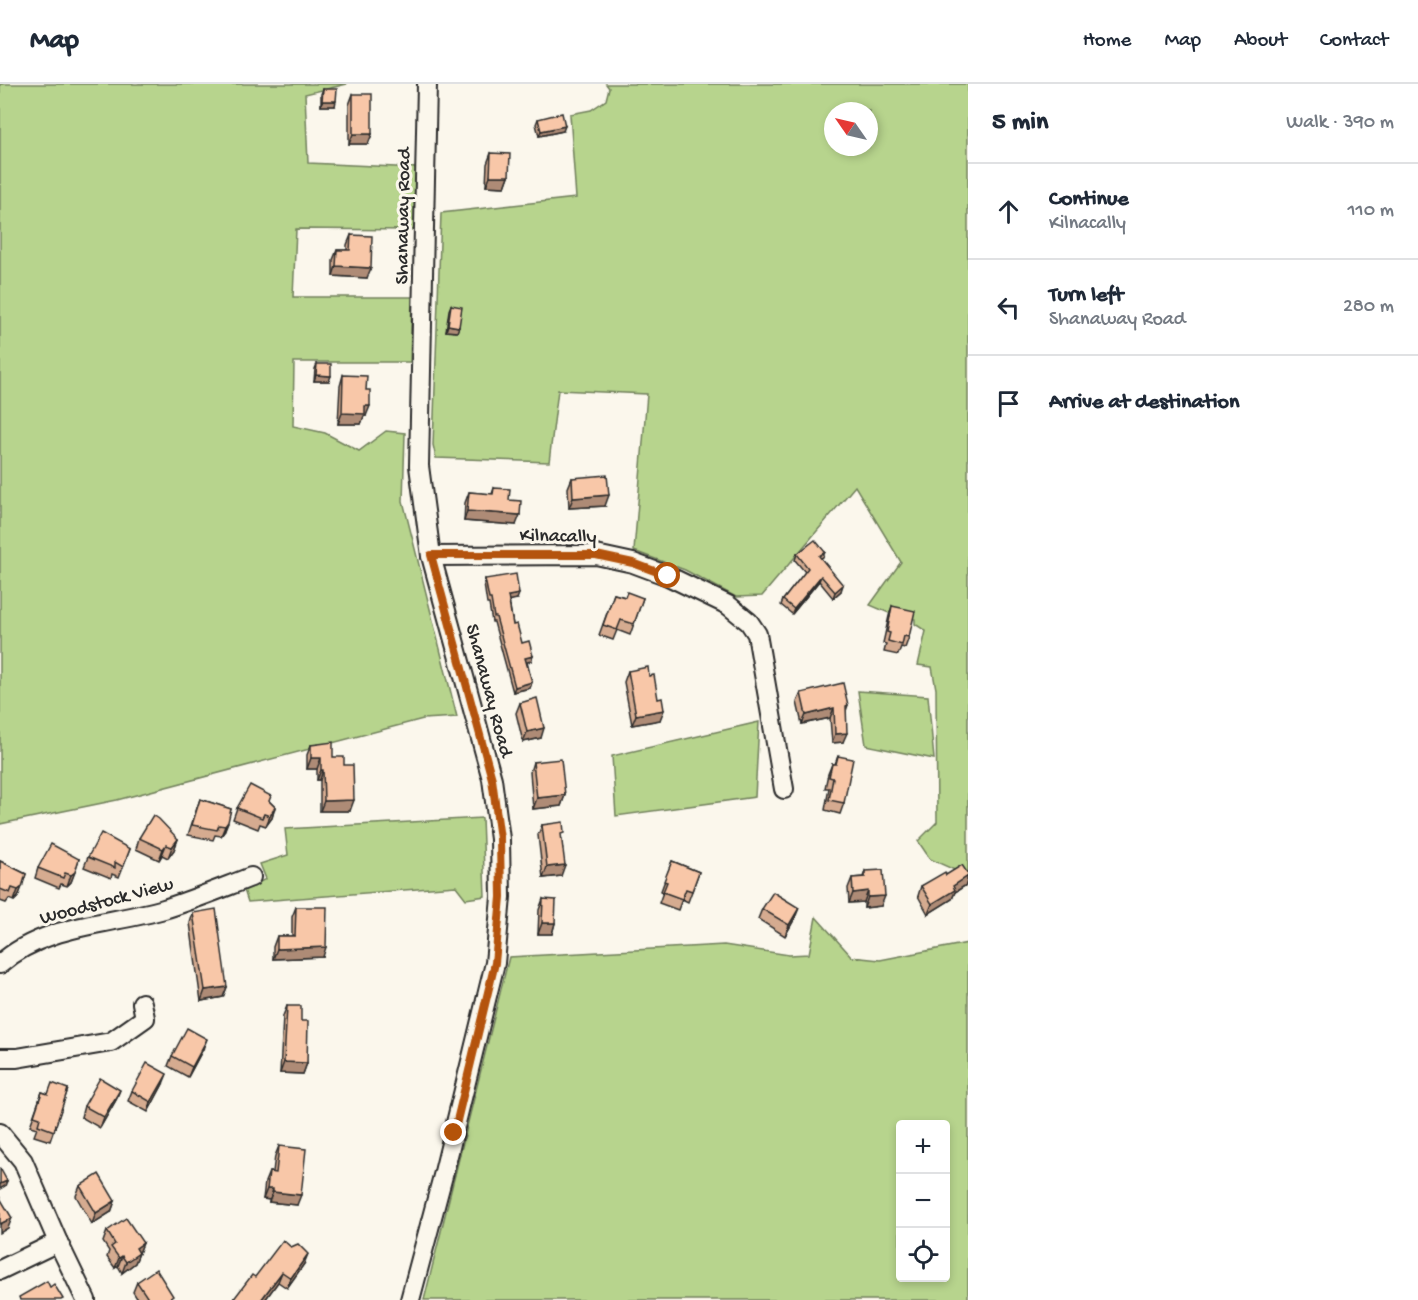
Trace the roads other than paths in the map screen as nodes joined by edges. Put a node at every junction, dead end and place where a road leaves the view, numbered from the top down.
1 (427, 84) edge
2 (431, 555) junction
3 (784, 789) dead end
4 (251, 877) dead end
5 (0, 964) edge
6 (142, 1003) dead end
7 (0, 1058) edge
8 (0, 1133) edge
9 (58, 1242) junction
10 (0, 1270) edge
11 (87, 1300) edge
12 (410, 1300) edge

1 - 2 street, Shanaway Road
2 - 3 street, Kilnacally
2 - 12 street, Shanaway Road
4 - 5 street, Woodstock View
6 - 7 street
8 - 9 street
9 - 10 street
9 - 11 street

